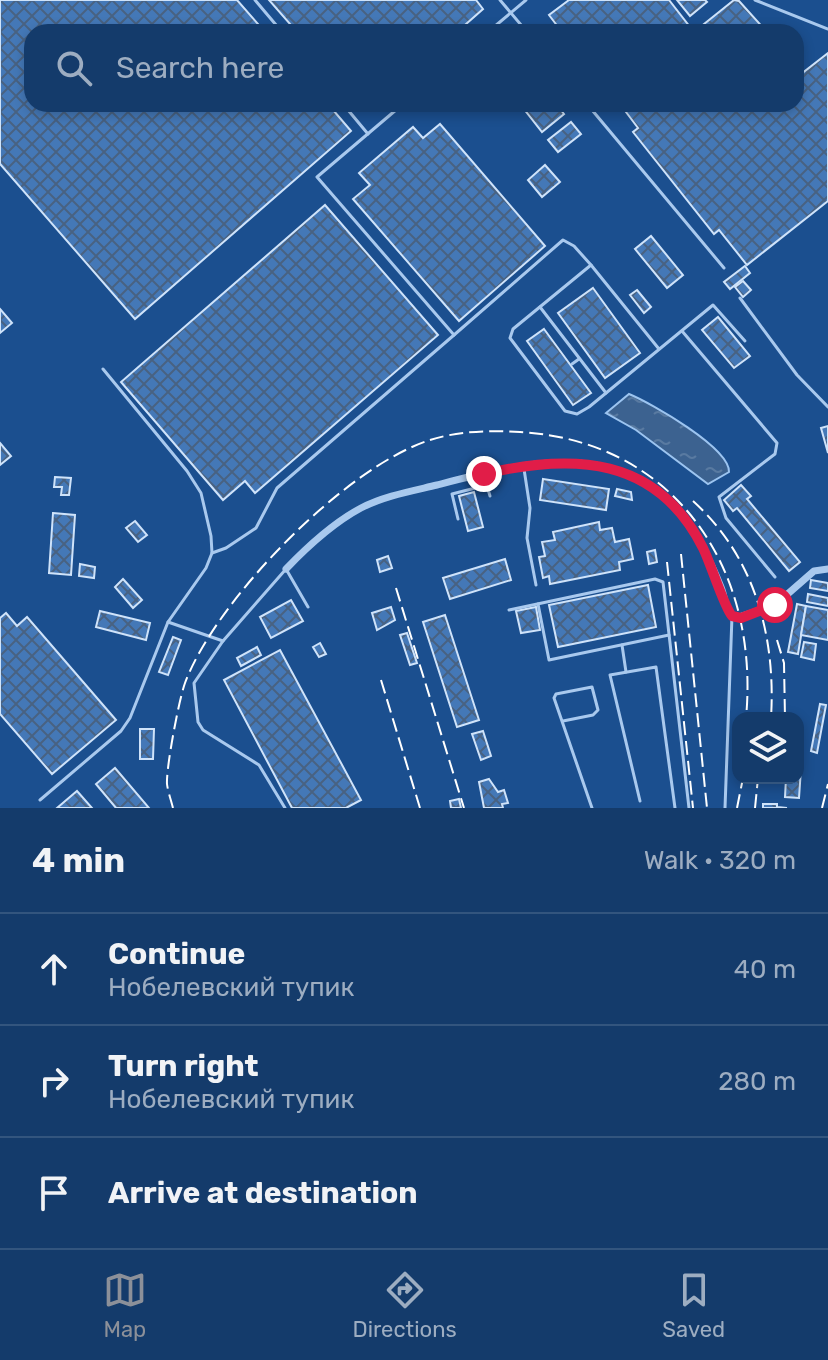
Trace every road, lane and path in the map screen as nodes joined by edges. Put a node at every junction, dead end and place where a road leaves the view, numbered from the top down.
1 (255, 0) edge
2 (500, 0) edge
3 (526, 0) edge
4 (755, 0) edge
5 (511, 13) junction
6 (275, 24) edge
7 (498, 24) edge
8 (520, 24) edge
9 (828, 29) edge
10 (350, 112) edge
11 (394, 112) edge
12 (594, 112) edge
13 (368, 134) junction
14 (591, 265) junction
15 (724, 268) dead end
16 (740, 298) dead end
17 (540, 307) junction
18 (682, 331) junction
19 (454, 335) junction
20 (745, 341) dead end
21 (659, 349) junction
22 (579, 359) junction
23 (572, 364) dead end
24 (103, 369) dead end
25 (606, 393) junction
26 (828, 407) edge
27 (523, 465) junction
28 (484, 474) junction
29 (487, 485) junction
30 (490, 496) dead end
31 (458, 519) dead end
32 (212, 553) junction
33 (286, 569) junction
34 (828, 569) edge
35 (775, 577) dead end
36 (536, 585) dead end
37 (538, 603) junction
38 (308, 607) dead end
39 (509, 610) dead end
40 (732, 616) junction
41 (168, 622) junction
42 (669, 635) junction
43 (223, 641) junction
44 (622, 645) junction
45 (626, 672) junction
46 (563, 721) junction
47 (40, 800) dead end
48 (640, 801) dead end
49 (285, 808) edge
50 (592, 808) edge
51 (675, 808) edge
52 (689, 808) edge
53 (725, 808) edge

1 - 6 lane
2 - 5 lane
3 - 5 lane
4 - 9 lane
5 - 7 lane
5 - 8 lane
10 - 13 lane
11 - 13 lane
12 - 15 lane
13 - 19 lane
14 - 17 lane
14 - 19 lane
14 - 21 lane
16 - 26 lane
17 - 22 lane
17 - 25 lane
18 - 20 lane
18 - 21 lane
18 - 35 lane
19 - 32 lane
21 - 25 lane
22 - 23 lane
22 - 25 lane
24 - 32 lane
27 - 28 street
27 - 36 lane
27 - 40 street
28 - 29 lane
28 - 33 street
29 - 30 lane
29 - 31 lane
32 - 41 lane
33 - 38 lane
33 - 43 lane
34 - 40 street
37 - 39 lane
37 - 42 lane
37 - 44 lane
40 - 53 lane
41 - 43 lane
41 - 47 lane
42 - 44 lane
42 - 52 lane
43 - 49 lane
44 - 45 lane
45 - 48 lane
45 - 51 lane
46 - 46 lane
46 - 50 lane

